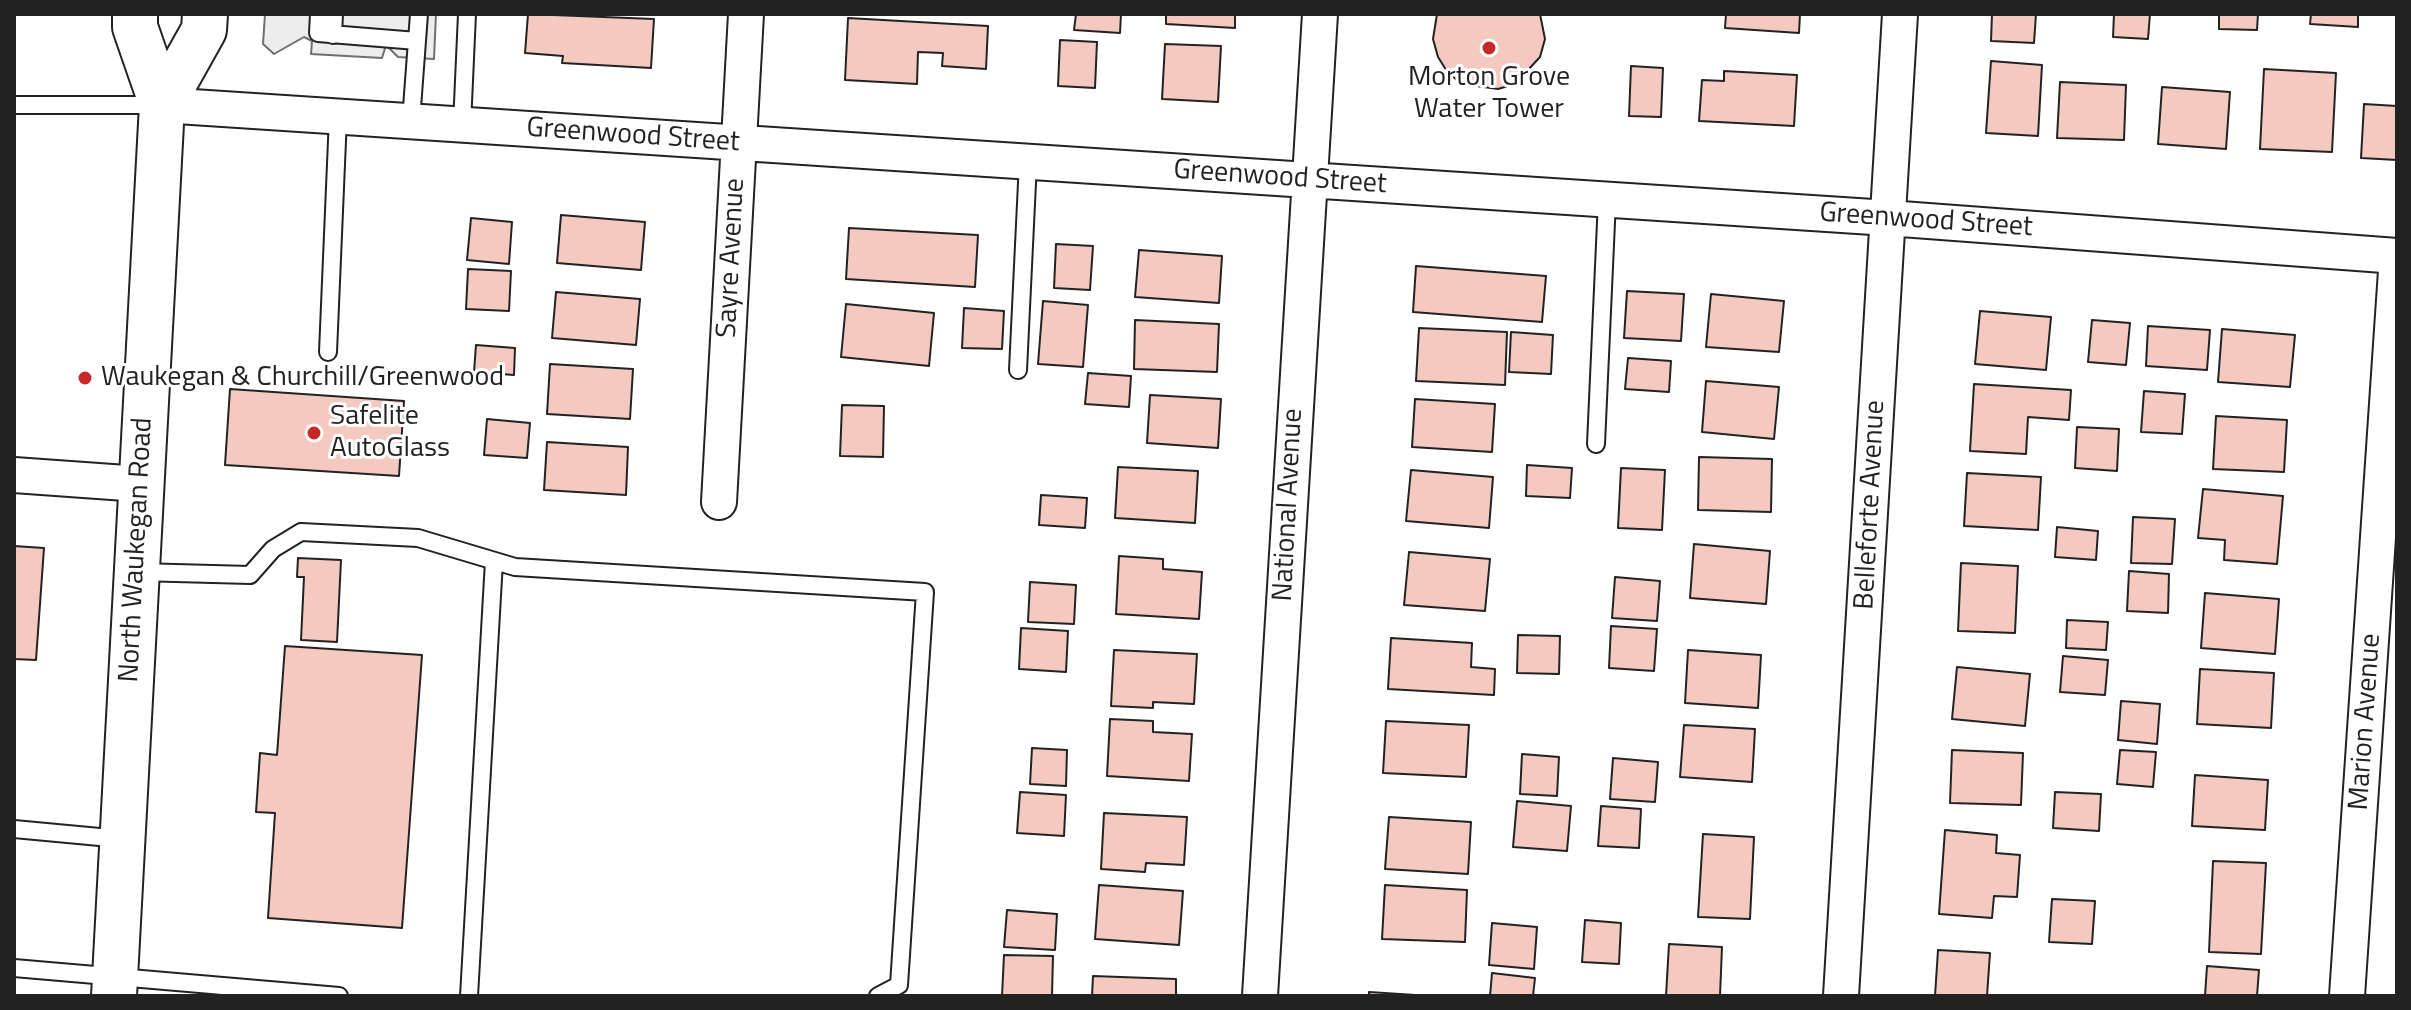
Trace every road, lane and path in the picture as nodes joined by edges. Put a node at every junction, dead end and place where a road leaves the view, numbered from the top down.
1 (135, 14) edge
2 (205, 14) edge
3 (319, 14) edge
4 (334, 14) edge
5 (419, 14) edge
6 (467, 14) edge
7 (746, 14) edge
8 (1320, 14) edge
9 (1900, 14) edge
10 (333, 35) junction
11 (417, 41) junction
12 (14, 105) edge
13 (162, 105) junction
14 (338, 117) junction
15 (411, 121) junction
16 (462, 125) junction
17 (738, 143) junction
18 (1028, 162) junction
19 (1308, 180) junction
20 (1607, 200) junction
21 (1888, 218) junction
22 (2397, 256) edge
23 (328, 352) dead end
24 (1018, 370) dead end
25 (1596, 444) dead end
26 (14, 475) edge
27 (140, 484) junction
28 (719, 502) dead end
29 (494, 561) junction
30 (136, 572) junction
31 (15, 831) edge
32 (122, 839) junction
33 (14, 968) edge
34 (114, 986) edge
35 (339, 996) edge
36 (469, 996) edge
37 (878, 996) edge
38 (1260, 996) edge
39 (1841, 996) edge
40 (2347, 996) edge

1 - 13 main road, North Waukegan Road
2 - 13 main road, North Waukegan Road
3 - 10 lane
4 - 10 lane
5 - 11 lane
6 - 16 lane
7 - 17 street, Sayre Avenue
8 - 19 street, National Avenue
9 - 21 street, Belleforte Avenue
10 - 11 lane
11 - 15 lane
12 - 13 lane
13 - 14 street, Greenwood Street
13 - 27 main road, North Waukegan Road
14 - 15 street, Greenwood Street
14 - 23 lane
15 - 16 street, Greenwood Street
16 - 17 street, Greenwood Street
17 - 18 street, Greenwood Street
17 - 28 street, Sayre Avenue
18 - 19 street, Greenwood Street
18 - 24 lane
19 - 20 street, Greenwood Street
19 - 38 street, National Avenue
20 - 21 street, Greenwood Street
20 - 25 lane
21 - 22 street, Greenwood Street
21 - 39 street, Belleforte Avenue
22 - 40 street, Marion Avenue
26 - 27 street
27 - 30 main road, North Waukegan Road
29 - 30 lane
29 - 36 lane
29 - 37 lane
30 - 32 main road, North Waukegan Road
31 - 32 lane
32 - 34 main road, North Waukegan Road
33 - 34 lane
34 - 35 lane

